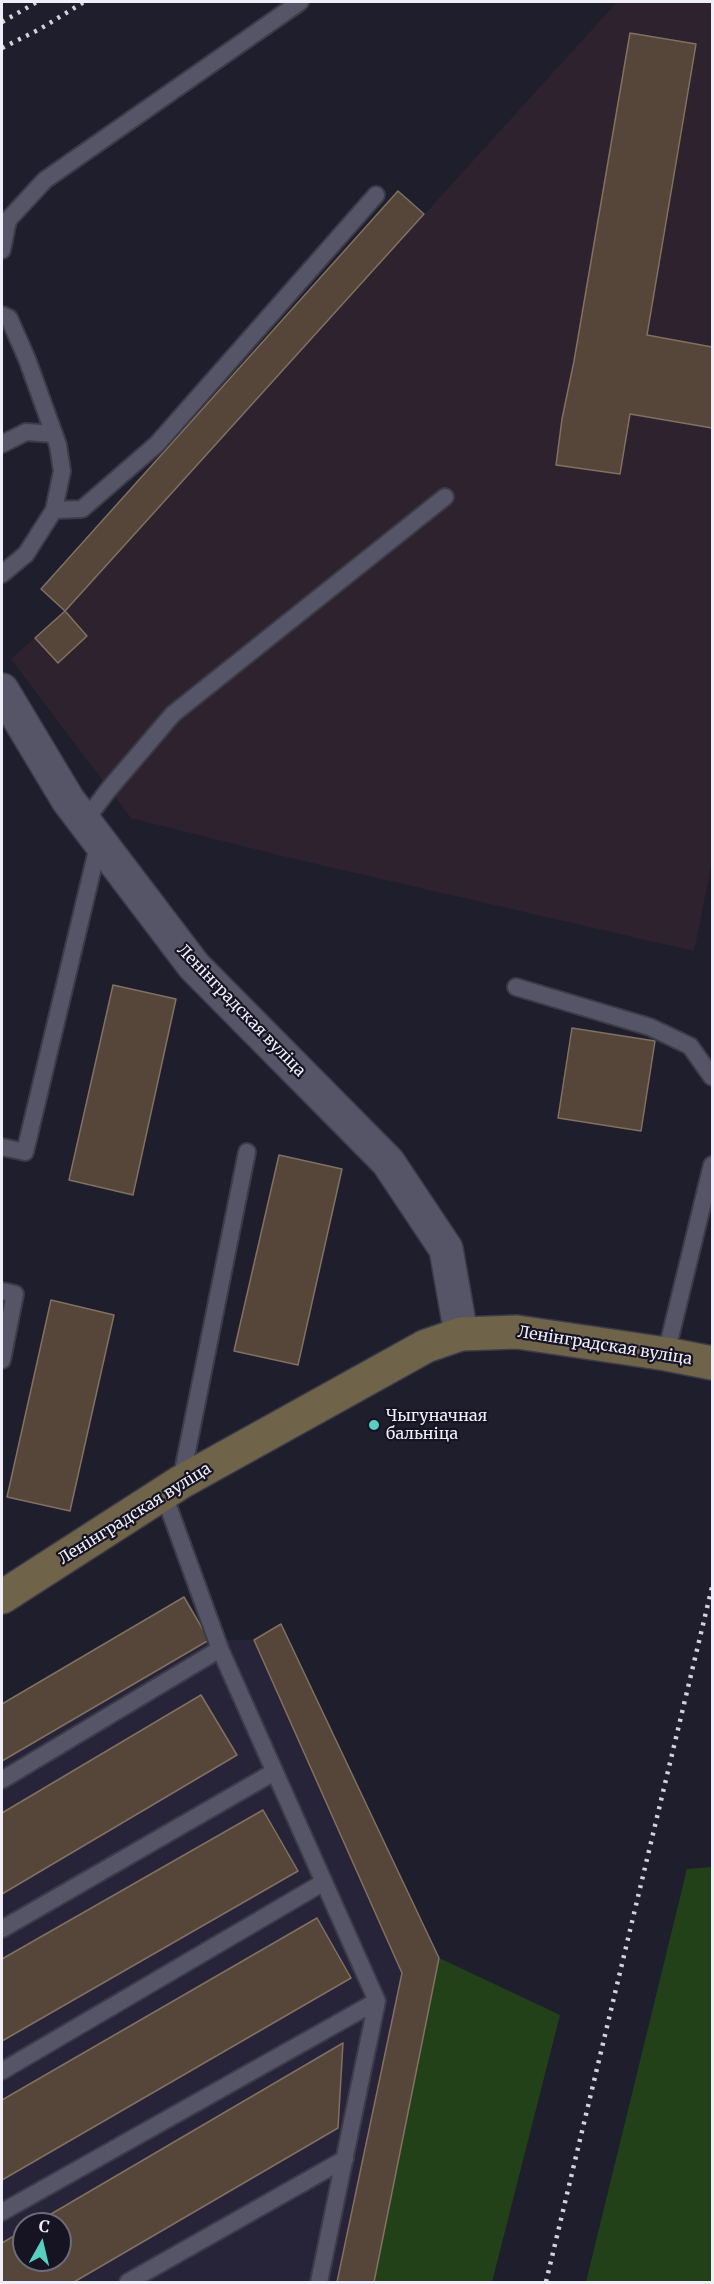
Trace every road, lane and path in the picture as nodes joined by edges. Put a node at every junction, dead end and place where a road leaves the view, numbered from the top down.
1 (300, 2) edge
2 (376, 195) dead end
3 (2, 250) edge
4 (4, 318) edge
5 (54, 434) junction
6 (2, 444) edge
7 (445, 497) dead end
8 (54, 510) junction
9 (2, 574) edge
10 (2, 690) edge
11 (91, 832) junction
12 (516, 987) dead end
13 (712, 1077) edge
14 (2, 1147) edge
15 (247, 1152) dead end
16 (712, 1165) edge
17 (2, 1291) edge
18 (461, 1334) junction
19 (666, 1354) junction
20 (2, 1360) edge
21 (712, 1363) edge
22 (172, 1487) junction
23 (2, 1597) edge
24 (220, 1650) junction
25 (274, 1772) junction
26 (2, 1780) edge
27 (324, 1882) junction
28 (2, 1929) edge
29 (377, 2001) junction
30 (2, 2071) edge
31 (345, 2159) junction
32 (2, 2212) edge
33 (128, 2283) edge
34 (319, 2283) edge

1 - 3 lane
2 - 8 lane
4 - 5 lane
5 - 6 lane
5 - 8 lane
7 - 11 lane
8 - 9 lane
10 - 11 street, Ленінградская вуліца
11 - 14 lane
11 - 18 street, Ленінградская вуліца
12 - 13 lane
15 - 22 lane
16 - 19 lane
17 - 20 lane
18 - 19 street, Ленінградская вуліца
18 - 22 street, Ленінградская вуліца
19 - 21 street, Ленінградская вуліца
22 - 23 street, Ленінградская вуліца
22 - 24 lane
24 - 25 lane
24 - 26 lane
25 - 27 lane
25 - 28 lane
27 - 29 lane
27 - 30 lane
29 - 31 lane
29 - 32 lane
31 - 33 lane
31 - 34 lane

